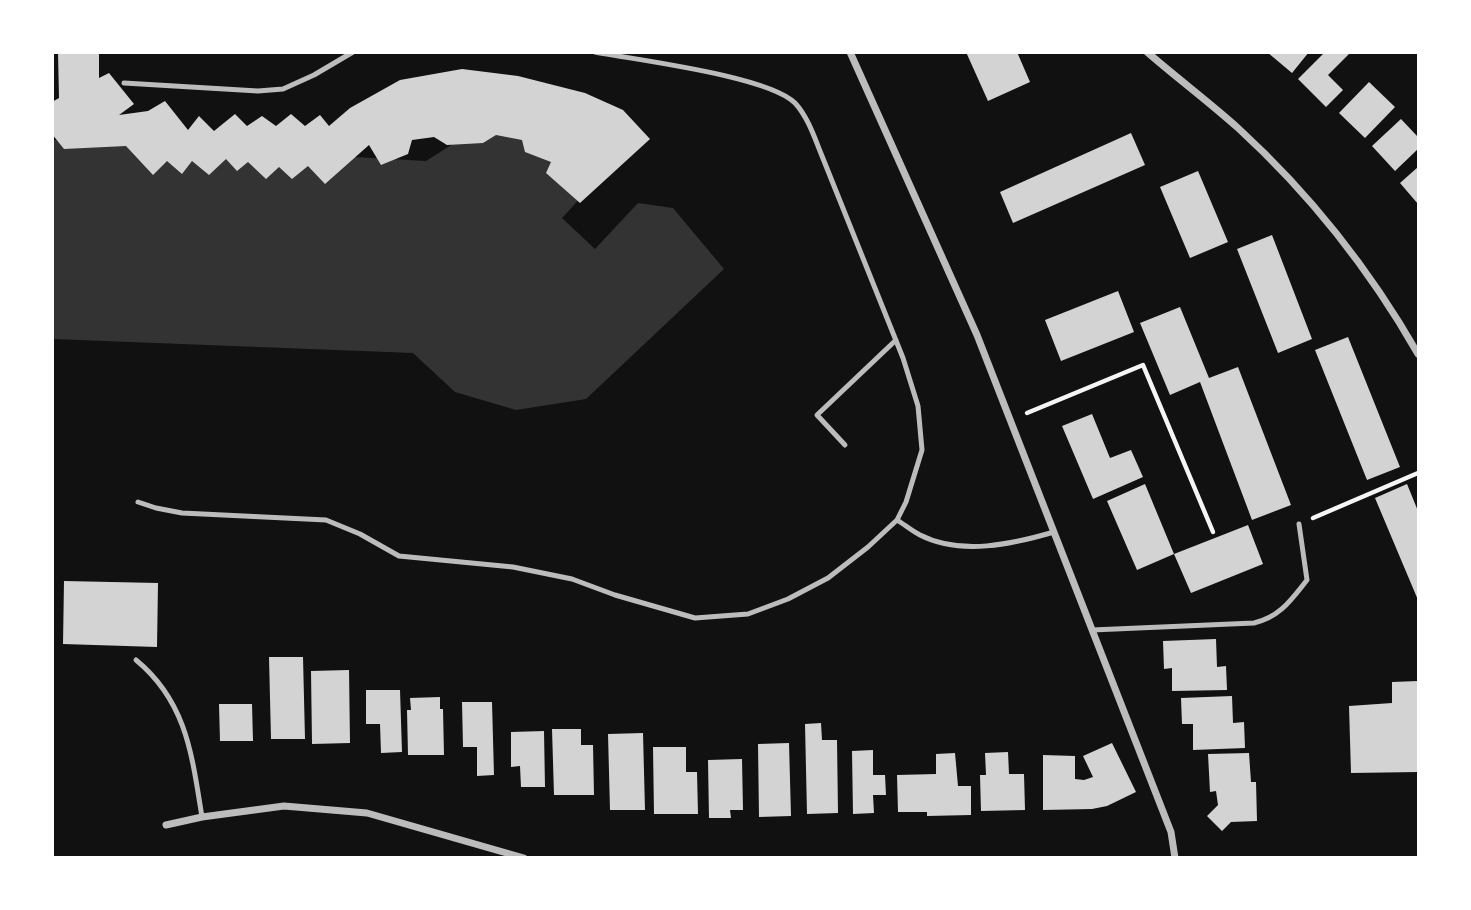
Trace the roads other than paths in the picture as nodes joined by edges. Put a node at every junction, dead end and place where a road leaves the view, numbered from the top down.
1 (353, 52) edge
2 (596, 52) edge
3 (850, 52) edge
4 (1147, 52) edge
5 (124, 83) dead end
6 (896, 340) junction
7 (1419, 354) edge
8 (845, 445) dead end
9 (138, 502) dead end
10 (897, 520) junction
11 (1299, 524) road end
12 (1054, 532) junction
13 (1092, 630) junction
14 (136, 660) dead end
15 (202, 817) junction
16 (166, 825) dead end
17 (524, 858) edge
18 (1175, 858) edge

1 - 5 lane
2 - 6 lane
3 - 12 street
4 - 7 street
6 - 8 lane
6 - 10 lane
9 - 10 lane
10 - 12 lane
11 - 13 lane
12 - 13 street
13 - 18 street
14 - 15 lane
15 - 16 street
15 - 17 street

